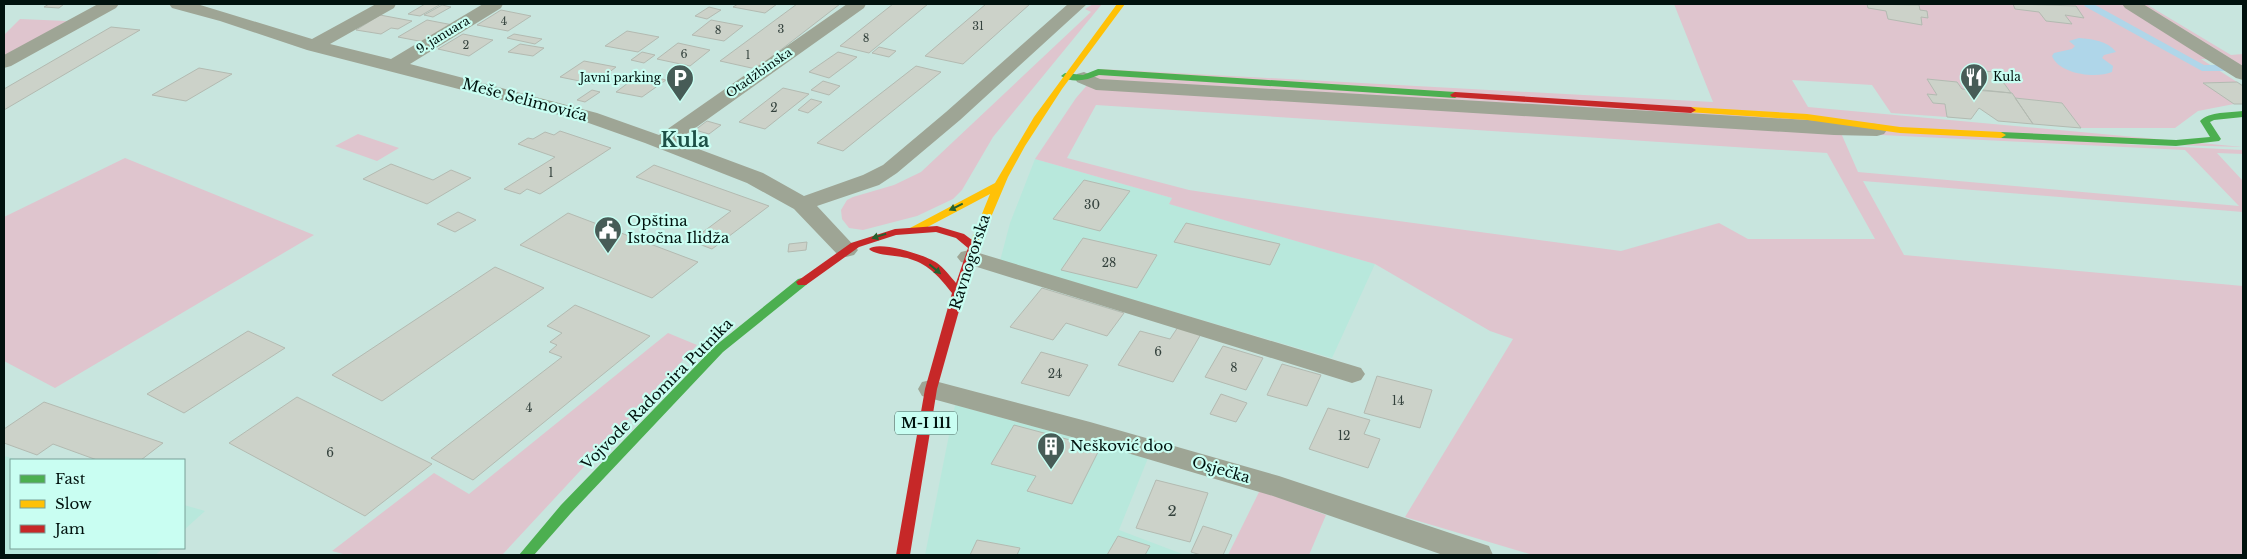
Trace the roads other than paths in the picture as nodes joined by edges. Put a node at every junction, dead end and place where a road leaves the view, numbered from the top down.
1 (110, 4) edge
2 (178, 4) edge
3 (388, 4) edge
4 (495, 4) edge
5 (858, 4) edge
6 (1078, 4) edge
7 (1121, 4) edge
8 (2131, 4) edge
9 (314, 46) junction
10 (4, 62) edge
11 (392, 67) junction
12 (2236, 69) edge
13 (1075, 77) junction
14 (2243, 114) edge
15 (1900, 130) joint
16 (662, 142) junction
17 (999, 185) junction
18 (802, 204) junction
19 (914, 230) junction
20 (926, 246) dead end
21 (874, 249) junction
22 (846, 250) junction
23 (964, 250) junction
24 (958, 293) junction
25 (1352, 374) dead end
26 (932, 389) junction
27 (526, 555) edge
28 (903, 555) edge
29 (1478, 555) edge

1 - 10 street
2 - 9 street, Meše Selimovića
3 - 9 street
4 - 11 street, 9. januara
5 - 16 street, Otadžbinska
6 - 18 street
7 - 13 main road, Ravnogorska / M-I 111
8 - 12 street
9 - 11 street, Meše Selimovića
11 - 16 street, Meše Selimovića
13 - 15 street
13 - 17 main road, Ravnogorska / M-I 111
14 - 15 main road
16 - 18 street, Meše Selimovića
17 -> 19 main road
17 - 23 main road, Ravnogorska / M-I 111
18 - 22 street, Meše Selimovića
19 -> 22 main road, Vojvode Radomira Putnika
19 - 23 main road, Vojvode Radomira Putnika
20 - 21 main road
21 - 22 main road
21 -> 24 main road
22 - 27 main road, Vojvode Radomira Putnika
23 - 24 main road, Ravnogorska / M-I 111
23 - 25 street
24 - 26 main road, Ravnogorska / M-I 111
26 - 28 main road, Ravnogorska / M-I 111
26 - 29 street, Osječka

